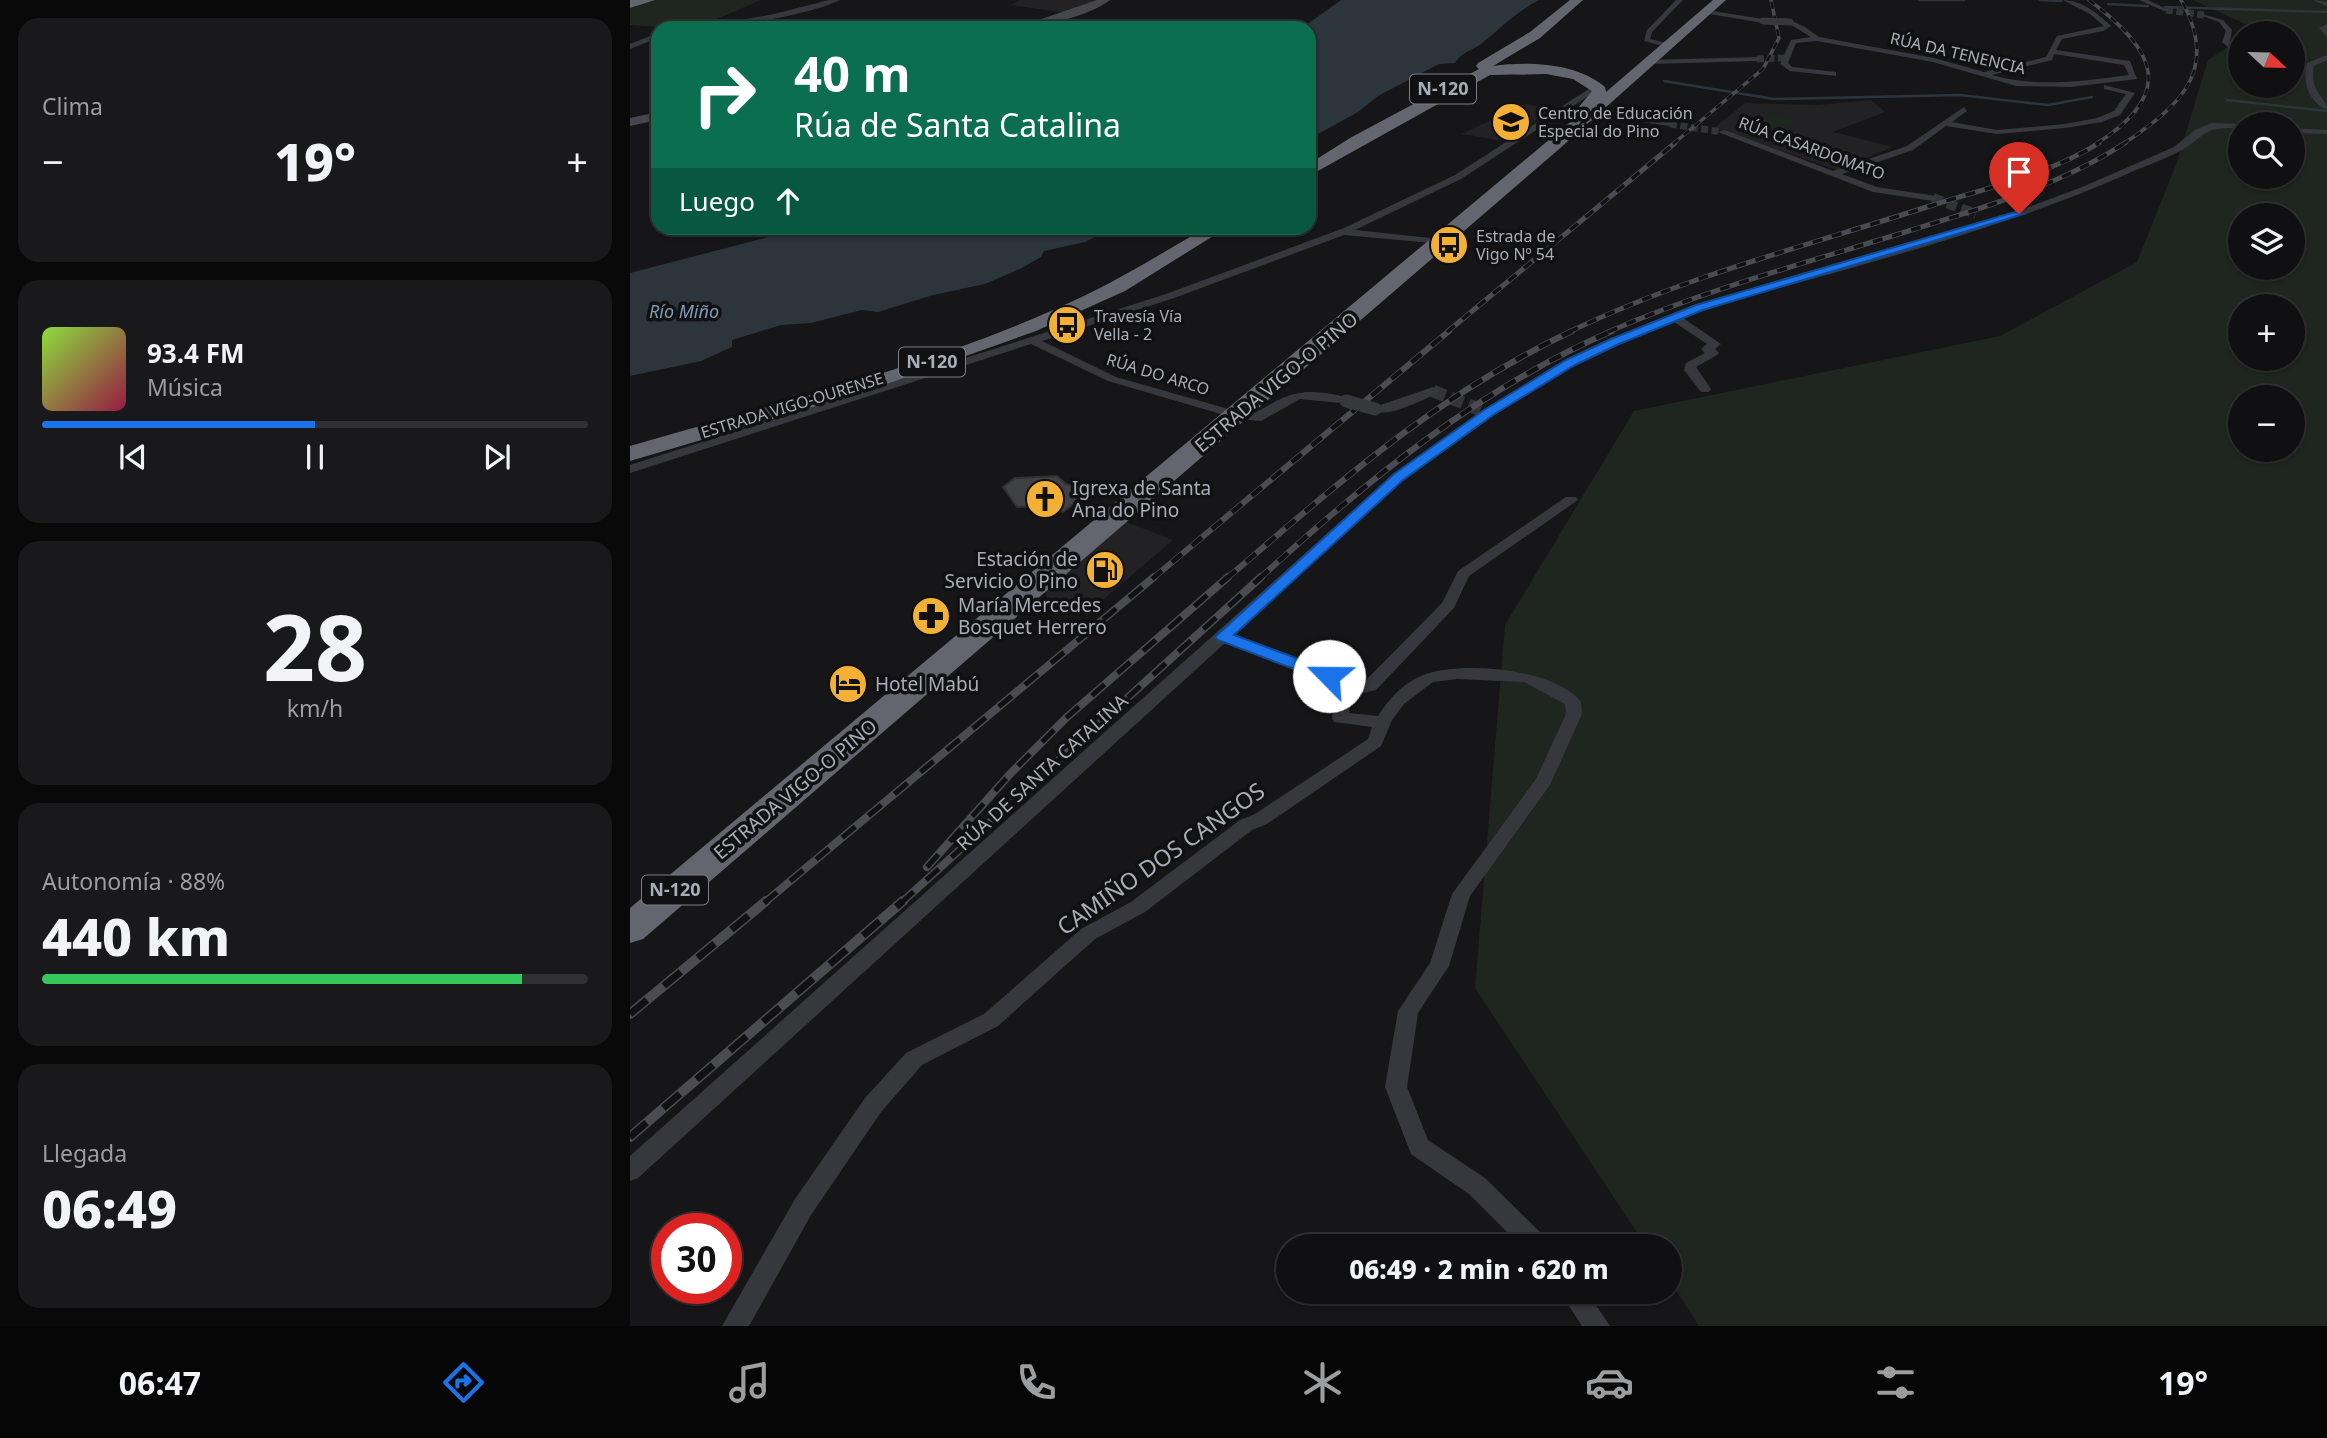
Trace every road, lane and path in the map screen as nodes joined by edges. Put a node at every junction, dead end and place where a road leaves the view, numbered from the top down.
1 (649, 0) edge
2 (837, 0) edge
3 (1105, 0) edge
4 (1680, 0) edge
5 (1720, 0) edge
6 (2066, 0) edge
7 (2142, 0) edge
8 (2317, 0) edge
9 (630, 1) edge
10 (1575, 1) edge
11 (2327, 4) edge
12 (809, 8) junction
13 (2166, 10) tunnel mouth
14 (1706, 12) junction
15 (2204, 15) tunnel mouth
16 (737, 21) edge
17 (774, 21) edge
18 (1047, 21) edge
19 (2327, 26) edge
20 (2228, 29) edge
21 (2327, 35) edge
22 (651, 38) edge
23 (1817, 39) junction
24 (1668, 46) junction
25 (630, 47) edge
26 (2053, 52) junction
27 (2327, 57) edge
28 (1757, 59) tunnel mouth
29 (1650, 62) junction
30 (1986, 74) junction
31 (1833, 75) dead end
32 (1602, 78) junction
33 (2084, 84) junction
34 (1566, 108) junction
35 (2327, 108) edge
36 (1964, 109) dead end
37 (1592, 113) junction
38 (651, 118) edge
39 (630, 122) edge
40 (1945, 123) junction
41 (1670, 124) tunnel mouth
42 (2228, 126) edge
43 (2305, 131) edge
44 (1722, 132) tunnel mouth
45 (2327, 132) edge
46 (1340, 152) junction
47 (1316, 167) edge
48 (1833, 174) junction
49 (1933, 198) tunnel mouth
50 (1976, 214) tunnel mouth
51 (1997, 222) junction
52 (1344, 232) junction
53 (1206, 235) edge
54 (1440, 242) junction
55 (1674, 317) junction
56 (1034, 341) junction
57 (1705, 388) dead end
58 (1433, 391) tunnel mouth
59 (1238, 415) junction
60 (630, 454) edge
61 (630, 469) edge
62 (1571, 500) dead end
63 (1223, 637) junction
64 (1343, 693) junction
65 (1380, 722) junction
66 (630, 929) edge
67 (630, 1171) edge
68 (1526, 1234) edge
69 (1581, 1304) edge
70 (734, 1326) edge
71 (1597, 1326) edge

1 - 9 highway
2 - 12 street
3 - 18 main road
4 - 24 street
5 - 14 highway, N-120
6 - 26 street
7 - 13 street
8 - 11 street
10 - 32 highway
10 - 46 highway, N-120
12 - 16 street
12 - 17 street
14 - 23 street, RÚA DA TENENCIA, bridge
14 - 24 highway, N-120
15 - 20 street
19 - 21 street
22 - 25 street
23 - 30 street, RÚA DA TENENCIA
23 - 31 street
24 - 29 highway, N-120
24 - 32 highway
26 - 30 street
26 - 33 street
27 - 35 street
28 - 29 street
29 - 37 highway, N-120
30 - 33 street, RÚA DA TENENCIA
32 - 34 street
32 - 37 highway
32 - 46 highway
33 - 40 street
34 - 37 street
34 - 52 street
36 - 40 street
37 - 41 street
37 - 54 highway, N-120
38 - 39 main road
40 - 48 street
42 - 51 street, RÚA DE SANTA CATALINA
43 - 45 street
44 - 48 street, RÚA CASARDOMATO
46 - 47 highway, N-120
48 - 49 street, RÚA CASARDOMATO
50 - 51 street
51 - 55 street, RÚA DE SANTA CATALINA
52 - 54 street
52 - 56 street
53 - 60 highway, ESTRADA VIGO-OURENSE / N-120
54 - 59 highway, ESTRADA VIGO-O PINO / N-120
55 - 57 street
55 - 63 street, RÚA DE SANTA CATALINA
56 - 59 street, RÚA DO ARCO
56 - 61 street
58 - 59 street, bridge
59 - 66 highway, ESTRADA VIGO-O PINO / N-120
62 - 64 street
63 - 64 street
63 - 67 street, RÚA DE SANTA CATALINA
64 - 65 street
65 - 68 street, CAMIÑO DOS CANGOS
65 - 70 street, CAMIÑO DOS CANGOS
69 - 71 street

